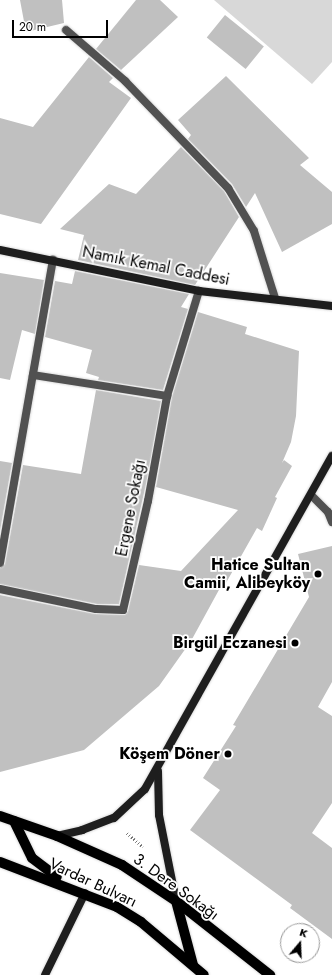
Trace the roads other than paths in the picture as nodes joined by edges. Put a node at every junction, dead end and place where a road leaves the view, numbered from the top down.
1 (66, 30) dead end
2 (0, 250) edge
3 (53, 260) junction
4 (199, 292) junction
5 (275, 298) junction
6 (332, 306) edge
7 (33, 375) junction
8 (167, 396) junction
9 (332, 456) edge
10 (311, 495) junction
11 (332, 522) edge
12 (0, 563) edge
13 (0, 588) edge
14 (158, 770) junction
15 (0, 816) edge
16 (14, 821) junction
17 (57, 836) junction
18 (0, 862) edge
19 (85, 893) junction
20 (176, 901) junction
21 (193, 965) junction
22 (45, 975) edge
23 (204, 975) edge
24 (270, 975) edge

1 - 5 street
2 - 3 main road, Namık Kemal Caddesi
3 - 4 main road, Namık Kemal Caddesi
3 - 7 street
4 - 5 main road, Namık Kemal Caddesi
4 - 8 street, Ergene Sokağı
5 - 6 main road, Namık Kemal Caddesi
7 - 8 street
7 - 12 street
8 - 13 street, Ergene Sokağı
9 - 10 main road
10 - 11 street
10 - 14 main road
14 - 17 main road
14 - 20 main road
15 - 16 main road, Vardar Bulvarı
16 - 17 main road, Vardar Bulvarı
16 - 19 main road
17 - 20 main road, 3. Dere Sokağı
18 - 19 main road, Vardar Bulvarı
19 - 21 main road, Vardar Bulvarı
19 - 22 main road
20 - 21 main road
20 - 24 main road, 3. Dere Sokağı
21 - 23 main road, Vardar Bulvarı

